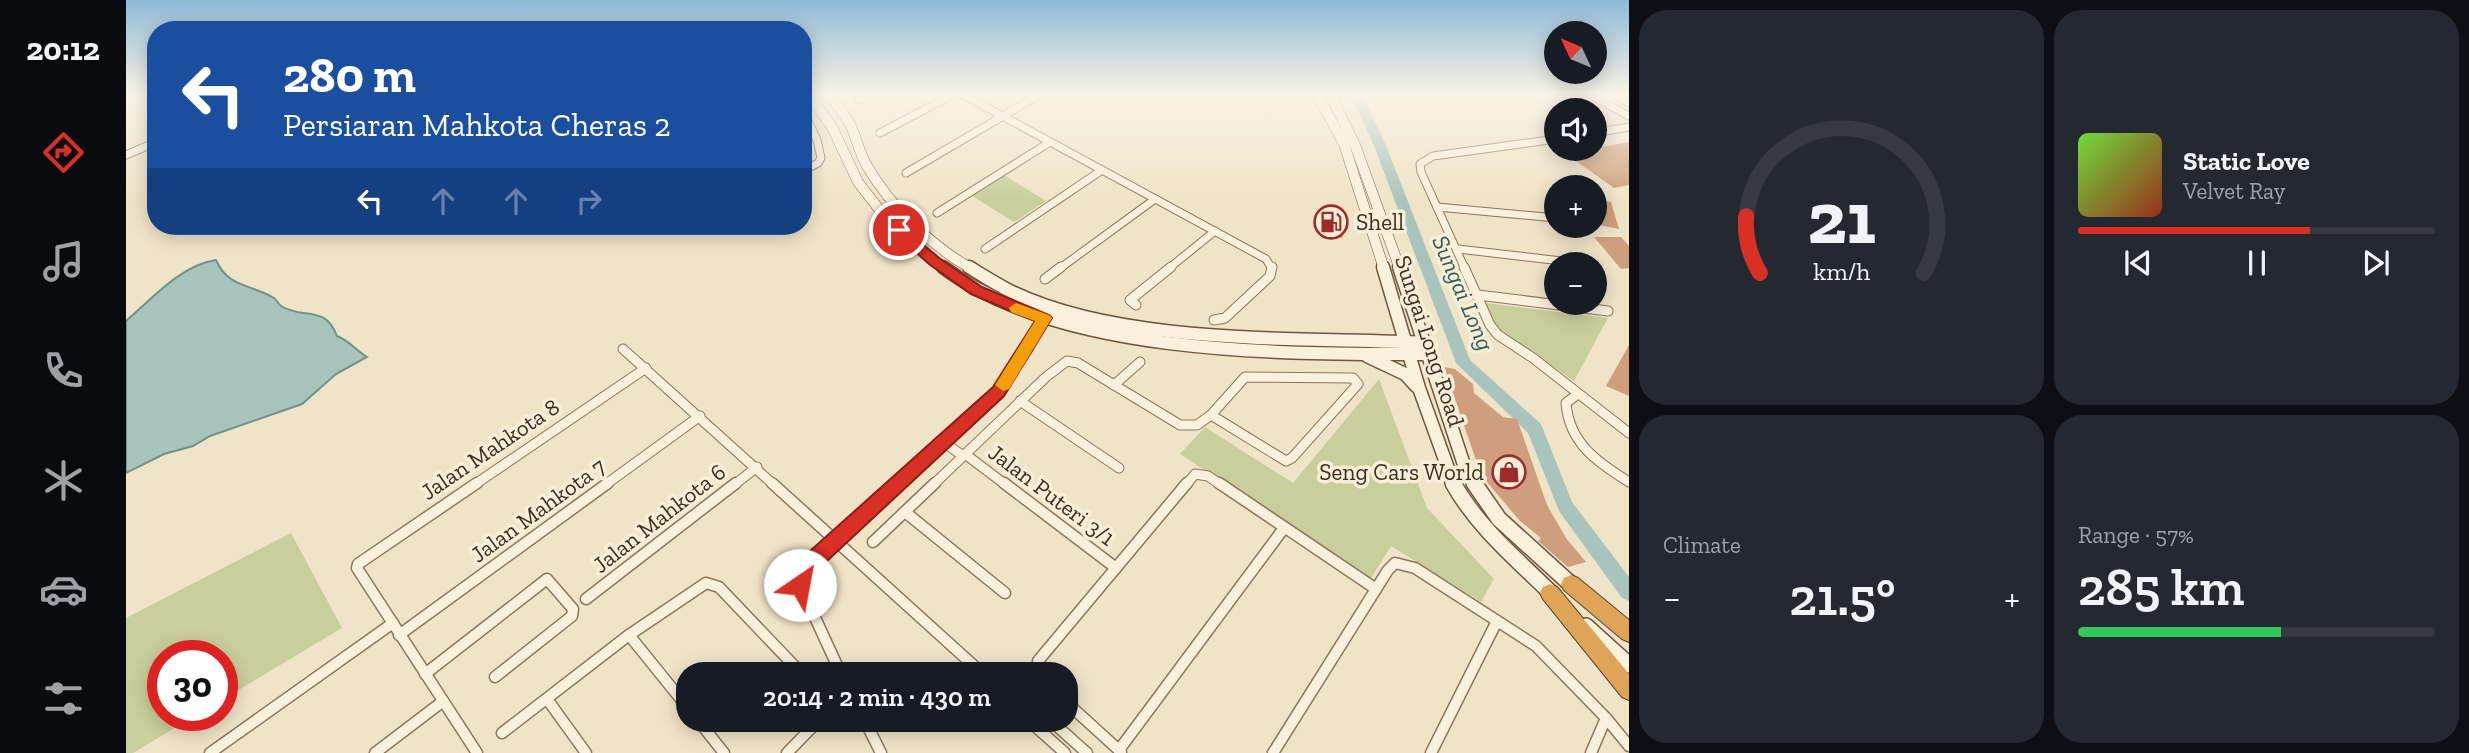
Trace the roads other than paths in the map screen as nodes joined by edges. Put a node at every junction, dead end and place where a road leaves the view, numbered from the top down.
1 (833, 129) edge
2 (851, 129) edge
3 (887, 129) edge
4 (980, 129) edge
5 (1026, 129) edge
6 (1339, 129) edge
7 (1344, 129) edge
8 (880, 133) dead end
9 (812, 137) edge
10 (1544, 141) edge
11 (1050, 142) junction
12 (1349, 144) junction
13 (147, 146) edge
14 (126, 155) edge
15 (812, 166) edge
16 (1102, 170) junction
17 (906, 173) dead end
18 (1155, 199) junction
19 (1437, 207) junction
20 (937, 213) dead end
21 (1544, 217) edge
22 (1215, 231) junction
23 (985, 249) dead end
24 (1458, 249) junction
25 (1544, 259) edge
26 (1045, 279) dead end
27 (1478, 295) junction
28 (1050, 305) junction
29 (1136, 305) dead end
30 (1608, 311) dead end
31 (1044, 318) junction
32 (1214, 320) dead end
33 (1400, 320) junction
34 (1377, 340) junction
35 (1408, 348) junction
36 (624, 349) dead end
37 (1426, 349) junction
38 (1359, 352) junction
39 (1140, 362) dead end
40 (646, 368) junction
41 (1114, 385) junction
42 (1419, 388) junction
43 (1578, 394) junction
44 (1020, 401) junction
45 (1210, 415) junction
46 (700, 416) junction
47 (1629, 433) edge
48 (947, 441) junction
49 (965, 454) junction
50 (757, 467) junction
51 (1119, 468) dead end
52 (1629, 482) edge
53 (905, 512) junction
54 (1284, 528) junction
55 (837, 541) junction
56 (873, 542) dead end
57 (1116, 568) junction
58 (1571, 584) junction
59 (1376, 589) junction
60 (1005, 593) dead end
61 (1550, 593) junction
62 (586, 599) dead end
63 (1497, 621) junction
64 (393, 623) junction
65 (1629, 632) edge
66 (399, 635) junction
67 (629, 635) junction
68 (1629, 643) edge
69 (791, 662) edge
70 (835, 662) edge
71 (970, 662) edge
72 (1038, 662) edge
73 (1629, 664) edge
74 (425, 674) junction
75 (495, 677) dead end
76 (1629, 690) edge
77 (676, 693) edge
78 (547, 699) junction
79 (442, 702) junction
80 (1078, 713) edge
81 (1606, 718) junction
82 (707, 732) edge
83 (807, 732) edge
84 (870, 732) edge
85 (1042, 732) edge
86 (1064, 732) edge
87 (502, 733) dead end
88 (1629, 746) edge
89 (1121, 752) edge
90 (210, 753) edge
91 (375, 753) edge
92 (477, 753) edge
93 (586, 753) edge
94 (724, 753) edge
95 (787, 753) edge
96 (881, 753) edge
97 (1065, 753) edge
98 (1087, 753) edge
99 (1272, 753) edge
100 (1431, 753) edge
101 (1591, 753) edge

1 - 31 street
2 - 28 street
3 - 8 street
4 - 17 street
5 - 11 street
6 - 12 street, Sungai Long Road
7 - 12 street, Sungai Long Road
9 - 15 street
10 - 19 street
11 - 16 street
11 - 20 street
12 - 33 street, Sungai Long Road
12 - 37 street, Sungai Long Road
13 - 14 street
16 - 18 street
16 - 23 street
18 - 22 street
18 - 26 street
19 - 21 street
19 - 24 street
22 - 29 street
22 - 32 street
24 - 25 street
24 - 27 street
27 - 30 street
27 - 43 street
28 - 31 street
28 - 34 street
31 - 38 street
31 - 48 street
33 - 34 street
33 - 35 street, Sungai Long Road
34 - 35 street
35 - 37 street
35 - 38 street
35 - 42 street, Sungai Long Road
36 - 40 street
37 - 58 street, Sungai Long Road
38 - 42 street
39 - 41 street
40 - 46 street
40 - 64 street, Jalan Mahkota 8
41 - 44 street
41 - 45 street
42 - 61 street, Sungai Long Road
43 - 47 street
43 - 52 street
44 - 49 street
44 - 51 street
45 - 45 street
46 - 50 street
46 - 66 street, Jalan Mahkota 7
48 - 49 street, Jalan Puteri 3/1
48 - 55 street
49 - 53 street
49 - 57 street, Jalan Puteri 3/1
50 - 55 street
50 - 62 street, Jalan Mahkota 6
53 - 56 street
53 - 60 street
54 - 57 street
54 - 59 street
54 - 89 street
55 - 70 street
55 - 71 street
57 - 72 street
58 - 65 highway
58 - 68 street, Sungai Long Road
59 - 63 street
59 - 99 street
61 - 73 street, Sungai Long Road
61 - 76 highway
63 - 81 street
63 - 100 street
64 - 66 street
64 - 90 street
66 - 74 street
67 - 69 street
67 - 77 street
67 - 78 street
74 - 75 street
74 - 79 street
78 - 87 street
78 - 93 street
79 - 91 street
79 - 92 street
80 - 89 street
81 - 88 street
81 - 101 street
82 - 94 street
83 - 95 street
84 - 96 street
85 - 97 street
86 - 98 street

